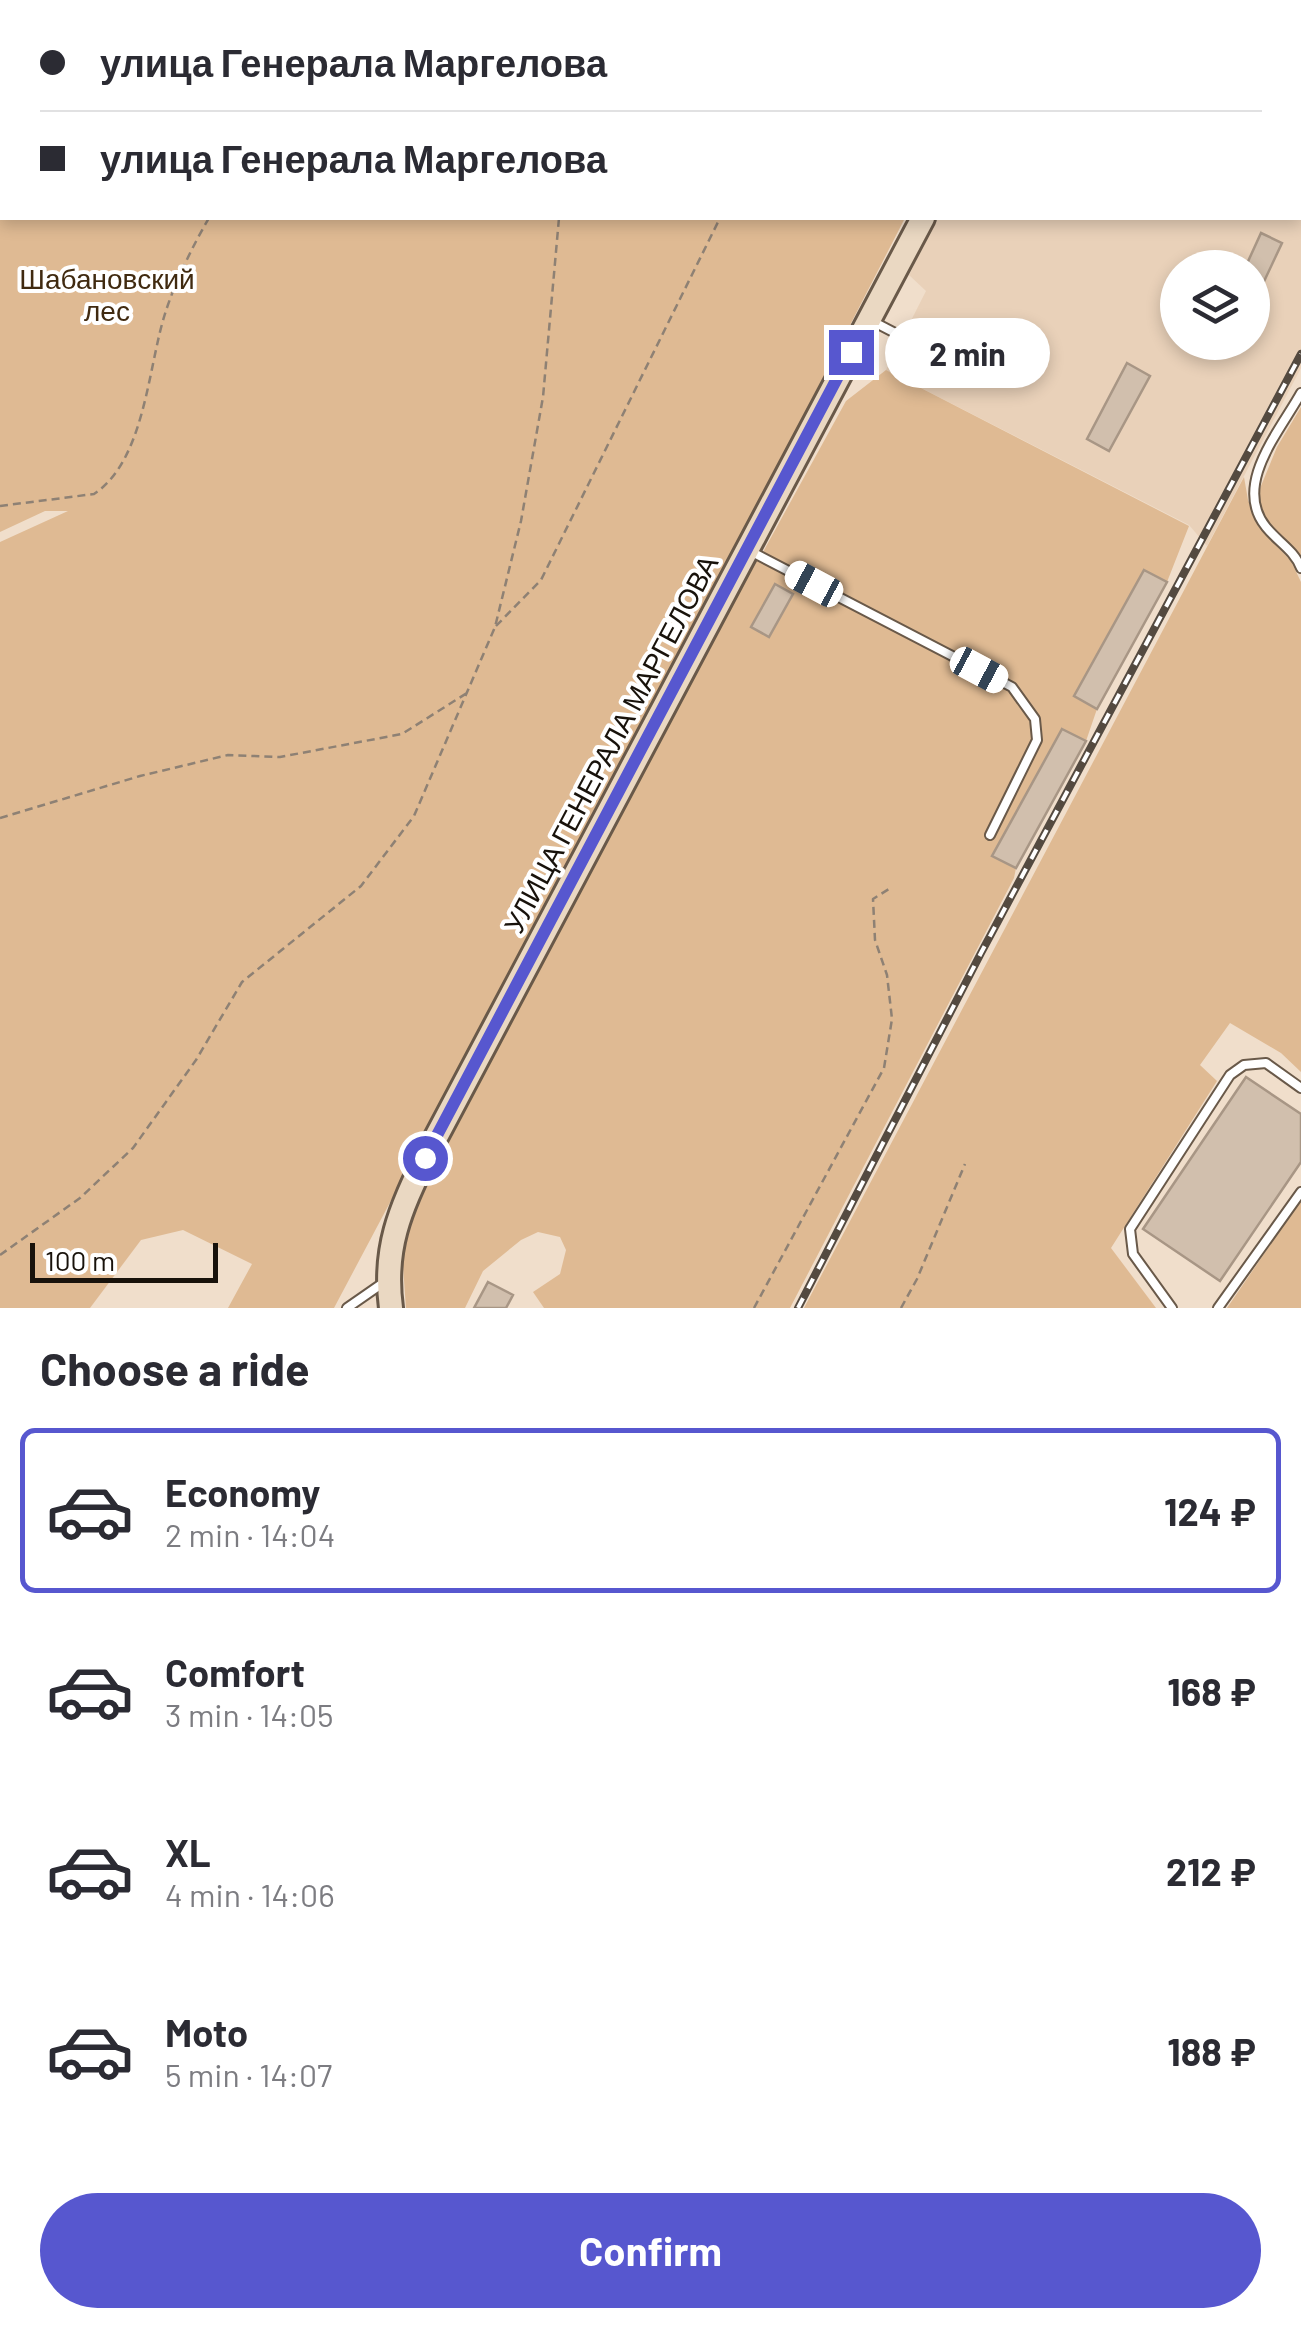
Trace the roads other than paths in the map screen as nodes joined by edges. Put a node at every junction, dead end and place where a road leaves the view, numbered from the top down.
1 (922, 220) edge
2 (868, 319) junction
3 (926, 349) dead end
4 (1301, 393) edge
5 (748, 550) junction
6 (1301, 568) edge
7 (990, 836) dead end
8 (1301, 1088) edge
9 (1301, 1192) edge
10 (386, 1280) junction
11 (347, 1308) edge
12 (391, 1308) edge
13 (1172, 1308) edge
14 (1218, 1308) edge

1 - 2 main road, УЛИЦА ГЕНЕРАЛА МАРГЕЛОВА
2 - 3 lane
2 - 5 main road, УЛИЦА ГЕНЕРАЛА МАРГЕЛОВА
4 - 6 lane
5 - 7 lane
5 - 10 main road, УЛИЦА ГЕНЕРАЛА МАРГЕЛОВА
8 - 13 lane
9 - 14 lane
10 - 11 lane
10 - 12 main road, УЛИЦА ГЕНЕРАЛА МАРГЕЛОВА

